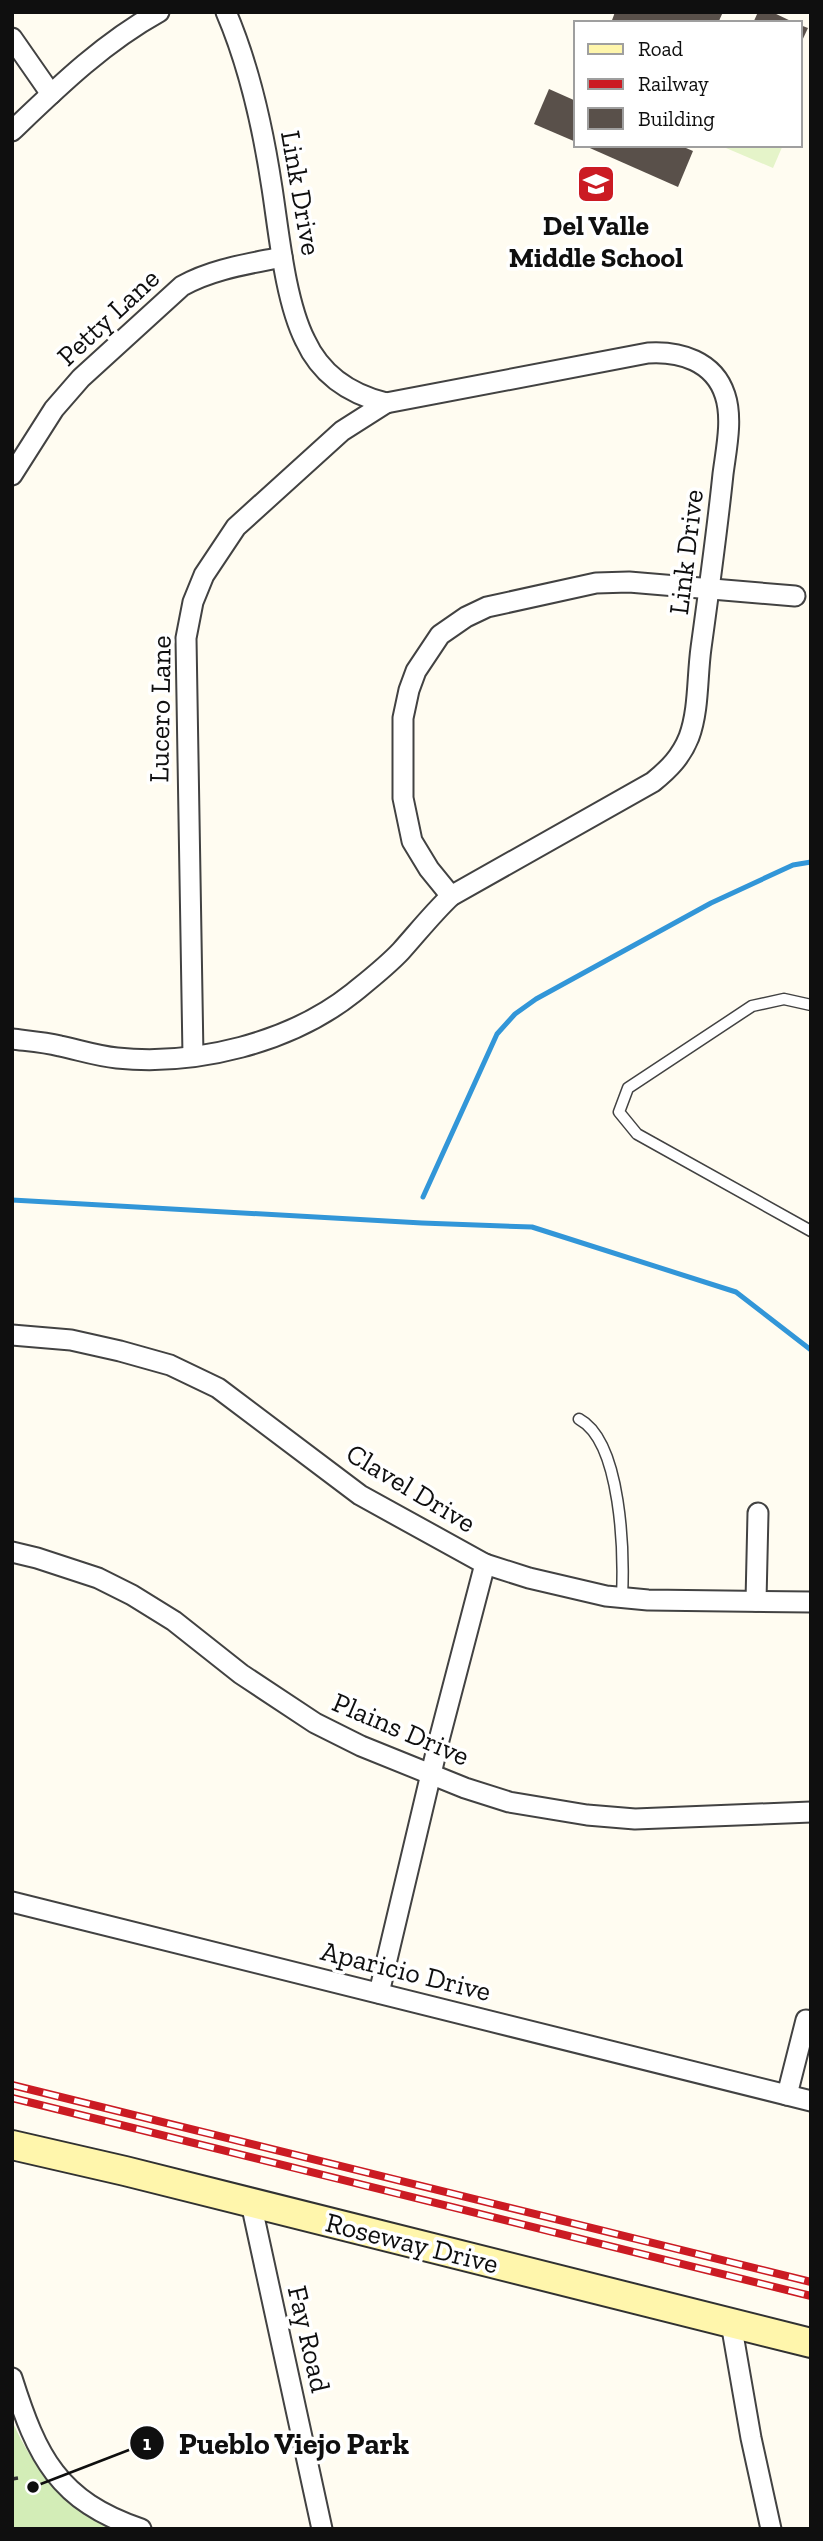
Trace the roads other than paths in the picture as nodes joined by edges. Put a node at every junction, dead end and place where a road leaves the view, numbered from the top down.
1 (159, 12) edge
2 (226, 12) edge
3 (12, 38) edge
4 (51, 94) junction
5 (12, 131) edge
6 (282, 257) junction
7 (386, 403) junction
8 (12, 475) edge
9 (710, 590) junction
10 (795, 596) dead end
11 (452, 896) junction
12 (811, 1005) edge
13 (12, 1039) edge
14 (194, 1056) junction
15 (811, 1231) edge
16 (12, 1335) edge
17 (579, 1419) dead end
18 (758, 1513) dead end
19 (12, 1552) edge
20 (485, 1564) junction
21 (622, 1597) junction
22 (756, 1601) junction
23 (811, 1602) edge
24 (432, 1774) junction
25 (811, 1812) edge
26 (12, 1902) edge
27 (379, 1993) junction
28 (806, 2020) dead end
29 (787, 2095) junction
30 (811, 2101) edge
31 (12, 2145) edge
32 (251, 2203) junction
33 (731, 2323) junction
34 (811, 2343) edge
35 (12, 2378) edge
36 (141, 2529) edge
37 (321, 2529) edge
38 (771, 2529) edge

1 - 4 street
2 - 6 street, Link Drive
3 - 4 street
4 - 5 street
6 - 7 street, Link Drive
6 - 8 street, Petty Lane
7 - 9 street, Link Drive
7 - 14 street, Lucero Lane
9 - 10 street
9 - 11 street, Link Drive
9 - 11 street
11 - 14 street, Link Drive
12 - 15 lane
13 - 14 street, Link Drive
16 - 20 street, Clavel Drive
17 - 21 lane
18 - 22 street
19 - 24 street, Plains Drive
20 - 21 street, Clavel Drive
20 - 24 street
21 - 22 street, Clavel Drive
22 - 23 street, Clavel Drive
24 - 25 street, Plains Drive
24 - 27 street
26 - 27 street, Aparicio Drive
27 - 29 street, Aparicio Drive
28 - 29 street
29 - 30 street, Aparicio Drive
31 - 32 street, Roseway Drive
32 - 33 street, Roseway Drive
32 - 37 street, Fay Road
33 - 34 street, Roseway Drive
33 - 38 street
35 - 36 street

